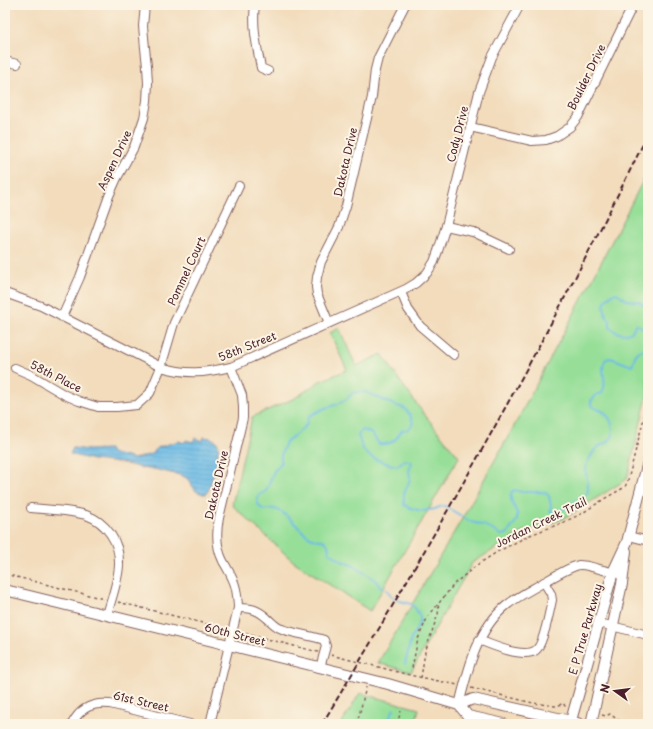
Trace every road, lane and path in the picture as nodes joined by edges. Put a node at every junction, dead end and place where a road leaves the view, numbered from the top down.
1 (145, 5) edge
2 (255, 5) edge
3 (520, 5) edge
4 (633, 5) edge
5 (402, 6) edge
6 (5, 62) edge
7 (17, 64) dead end
8 (268, 71) dead end
9 (470, 127) junction
10 (239, 186) dead end
11 (446, 226) junction
12 (509, 250) dead end
13 (427, 273) joint
14 (400, 292) junction
15 (5, 293) edge
16 (62, 317) junction
17 (328, 323) junction
18 (454, 355) dead end
19 (231, 366) junction
20 (161, 367) junction
21 (15, 368) dead end
22 (648, 402) edge
23 (648, 462) edge
24 (31, 508) dead end
25 (628, 539) junction
26 (648, 540) edge
27 (613, 572) junction
28 (5, 574) edge
29 (623, 575) junction
30 (544, 582) junction
31 (5, 590) edge
32 (105, 599) dead end
33 (116, 602) dead end
34 (438, 604) junction
35 (238, 608) junction
36 (107, 615) junction
37 (599, 623) junction
38 (613, 627) junction
39 (224, 628) dead end
40 (241, 633) dead end
41 (648, 635) edge
42 (480, 640) junction
43 (229, 645) junction
44 (324, 653) junction
45 (320, 668) junction
46 (412, 668) dead end
47 (421, 678) junction
48 (368, 680) junction
49 (464, 686) junction
50 (459, 705) junction
51 (575, 708) junction
52 (401, 711) dead end
53 (594, 713) junction
54 (574, 723) edge
55 (72, 724) edge
56 (190, 724) edge
57 (210, 724) edge
58 (357, 724) edge
59 (398, 724) edge
60 (504, 724) edge
61 (591, 724) edge
62 (634, 724) edge

1 - 16 street, Aspen Drive
2 - 8 street
3 - 9 street, Cody Drive
4 - 9 street, Boulder Drive
5 - 17 street, Dakota Drive
6 - 7 street
9 - 11 street, Cody Drive
10 - 20 street, Pommel Court
11 - 12 street
11 - 13 street, Cody Drive
13 - 14 street, 58th Street
14 - 17 street, 58th Street
14 - 18 street
15 - 16 street, 58th Street
16 - 20 street, 58th Street
17 - 19 street, 58th Street
19 - 20 street, 58th Street
19 - 35 street, Dakota Drive
20 - 21 street, 58th Place
22 - 34 path, Jordan Creek Trail
23 - 25 main road, E P True Parkway
24 - 36 street
25 - 26 street
25 - 27 main road, E P True Parkway
25 - 29 main road, E P True Parkway
27 - 29 street
27 - 30 street
27 - 37 main road, E P True Parkway
28 - 32 path
29 - 38 main road, E P True Parkway
30 - 42 street
30 - 42 street
31 - 36 main road, 60th Street
33 - 39 path
34 - 46 path, Jordan Creek Trail
34 - 47 path, Jordan Creek Trail
35 - 43 street, Dakota Drive
35 - 44 street
36 - 43 main road, 60th Street
37 - 38 street
37 - 51 main road, E P True Parkway
38 - 41 street
38 - 53 main road, E P True Parkway
40 - 44 path
42 - 49 street
43 - 45 main road, 60th Street
43 - 57 street, Dakota Drive
44 - 45 street
44 - 47 path
45 - 48 main road, 60th Street
47 - 49 path
48 - 50 main road, 60th Street
48 - 58 path
49 - 50 street
49 - 51 path
50 - 54 main road
50 - 60 main road, 60th Street
51 - 54 main road, E P True Parkway
52 - 59 path
53 - 61 main road, E P True Parkway
53 - 62 path
55 - 56 street, 61st Street

